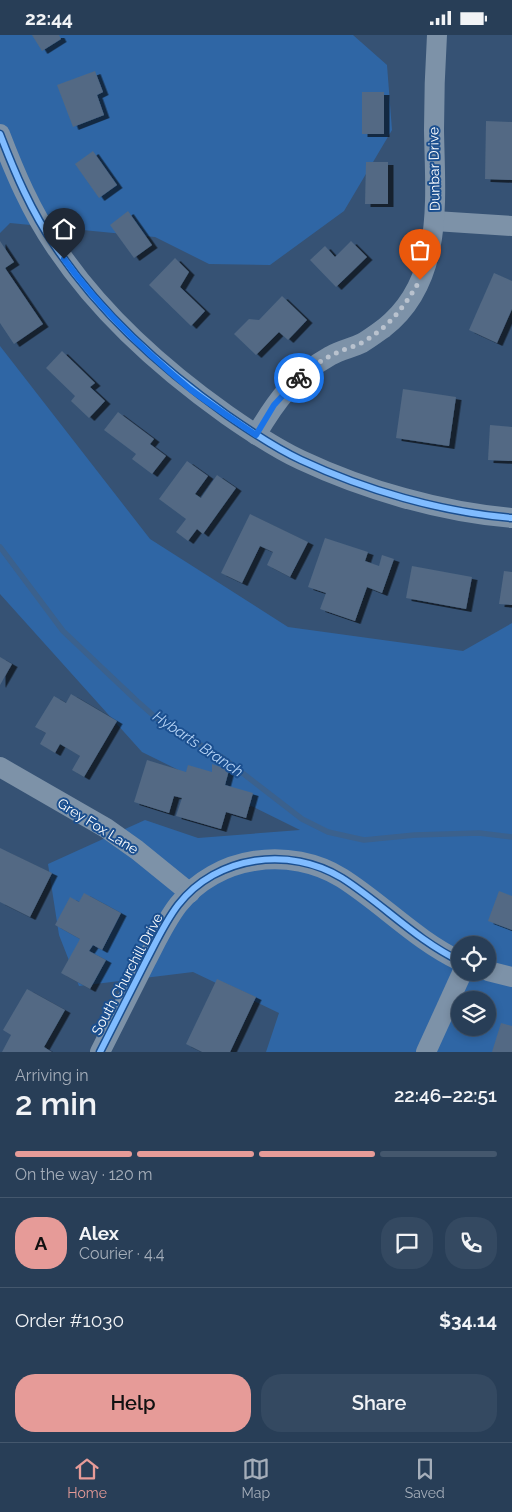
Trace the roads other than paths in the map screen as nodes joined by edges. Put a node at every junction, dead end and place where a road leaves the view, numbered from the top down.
1 (437, 35) edge
2 (0, 134) edge
3 (435, 221) junction
4 (512, 226) edge
5 (256, 435) junction
6 (512, 518) edge
7 (0, 767) edge
8 (190, 893) junction
9 (451, 956) edge
10 (496, 973) edge
11 (512, 977) edge
12 (458, 981) edge
13 (100, 1052) edge
14 (426, 1052) edge

1 - 3 street, Dunbar Drive
2 - 5 street
3 - 4 street
3 - 5 street, Dunbar Drive
5 - 6 street
7 - 8 street, Grey Fox Lane
8 - 9 street, South Churchill Drive
8 - 13 street, South Churchill Drive
10 - 11 street
12 - 14 street

